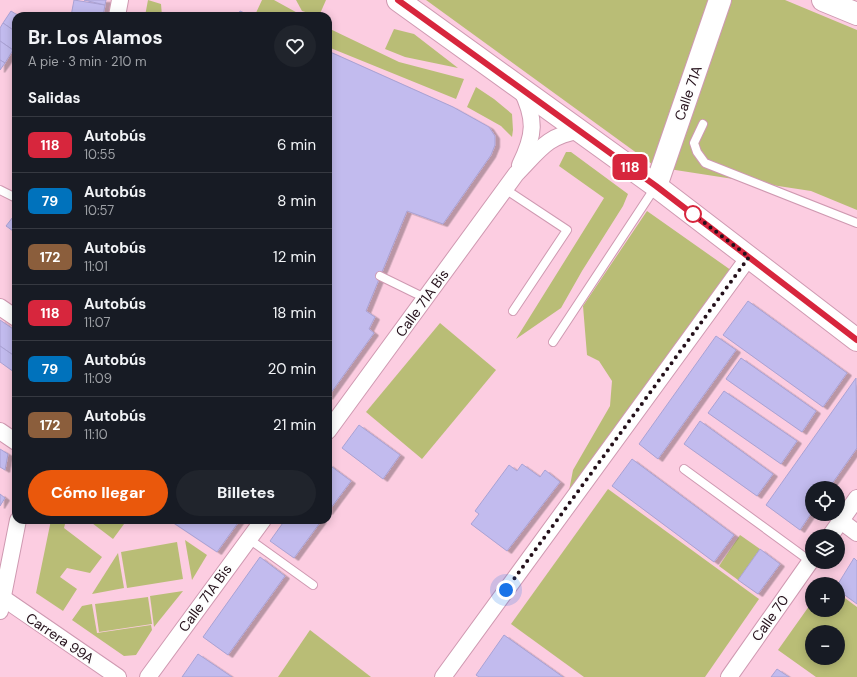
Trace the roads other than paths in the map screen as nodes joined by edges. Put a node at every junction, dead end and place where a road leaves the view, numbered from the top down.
1 (120, 0) edge
2 (398, 0) edge
3 (720, 0) edge
4 (823, 0) edge
5 (118, 12) edge
6 (857, 14) edge
7 (520, 88) junction
8 (702, 124) dead end
9 (580, 131) junction
10 (516, 174) junction
11 (656, 186) junction
12 (505, 189) junction
13 (0, 190) edge
14 (12, 196) edge
15 (857, 223) edge
16 (749, 257) junction
17 (380, 276) dead end
18 (425, 298) junction
19 (0, 307) edge
20 (513, 311) dead end
21 (12, 315) edge
22 (857, 340) edge
23 (553, 342) dead end
24 (332, 426) edge
25 (0, 431) edge
26 (12, 439) edge
27 (684, 469) dead end
28 (857, 498) edge
29 (845, 515) edge
30 (841, 521) joint
31 (16, 524) edge
32 (260, 524) edge
33 (835, 529) edge
34 (857, 533) edge
35 (249, 539) junction
36 (6, 545) edge
37 (805, 556) edge
38 (805, 569) edge
39 (313, 585) dead end
40 (1, 605) edge
41 (118, 677) edge
42 (148, 677) edge
43 (443, 677) edge
44 (729, 677) edge

1 - 5 street
2 - 7 main road
3 - 11 main road, Calle 71A
4 - 6 main road
7 - 9 main road
7 - 10 street, Calle 71A Bis
8 - 15 lane
9 - 10 street, Calle 71A Bis
9 - 11 main road
10 - 12 street, Calle 71A Bis
11 - 16 main road
11 - 23 lane
12 - 18 street, Calle 71A Bis
12 - 20 lane
13 - 14 lane
16 - 22 main road
16 - 43 street
17 - 18 lane
18 - 24 street, Calle 71A Bis
19 - 21 street
25 - 26 street
27 - 37 lane
28 - 29 street
30 - 33 street
30 - 34 street
31 - 36 street
32 - 35 street, Calle 71A Bis
35 - 39 lane
35 - 42 street, Calle 71A Bis
36 - 40 street
38 - 44 street, Calle 70
40 - 41 street, Carrera 99A

